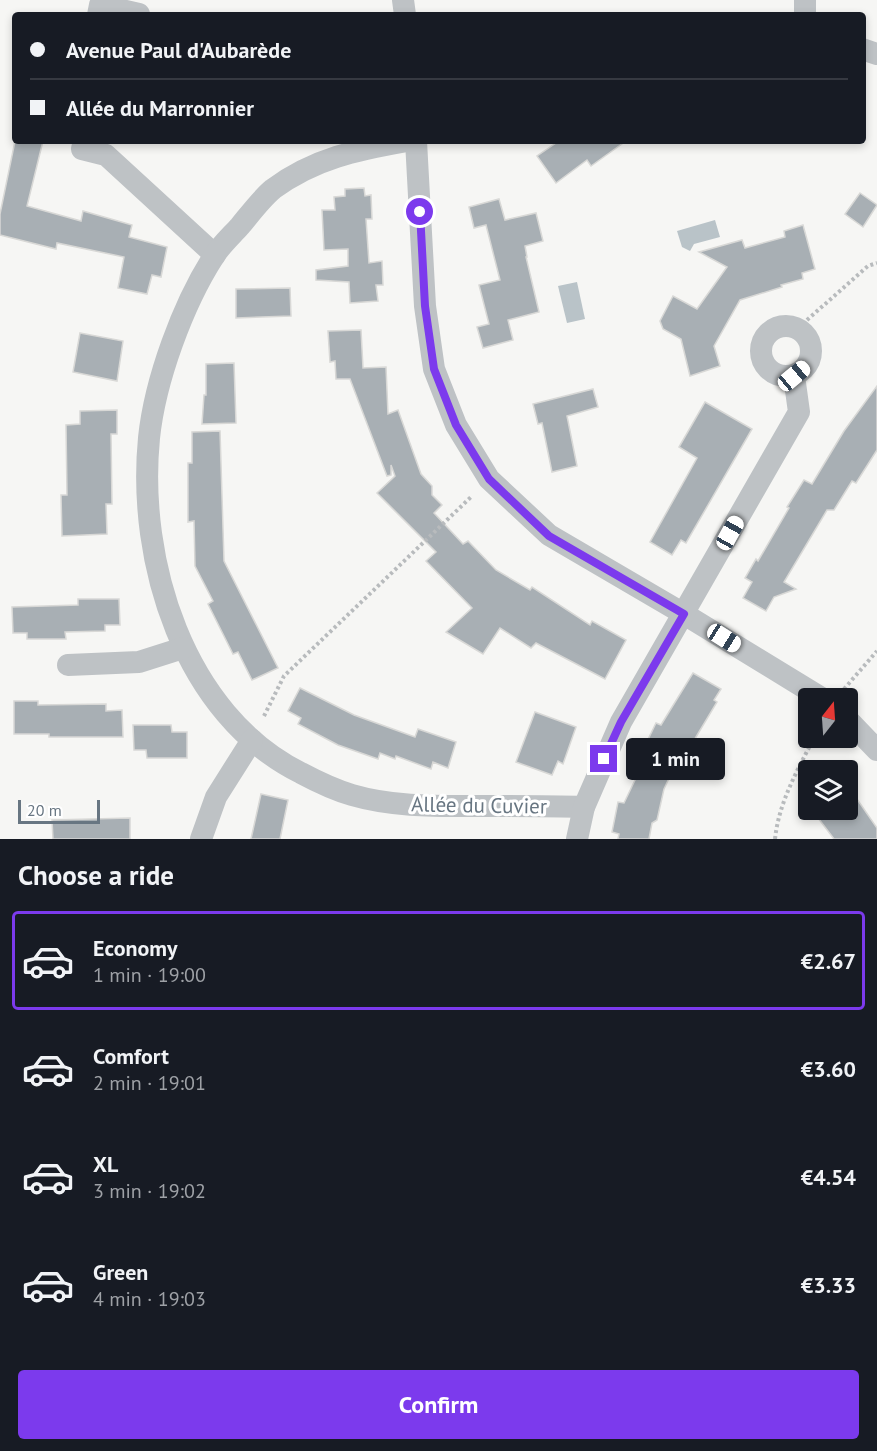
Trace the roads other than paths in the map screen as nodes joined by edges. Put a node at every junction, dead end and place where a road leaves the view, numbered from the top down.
1 (99, 12) edge
2 (130, 12) edge
3 (83, 144) edge
4 (389, 144) edge
5 (416, 144) edge
6 (107, 148) edge
7 (215, 255) junction
8 (794, 376) junction
9 (684, 614) junction
10 (183, 648) junction
11 (68, 665) dead end
12 (820, 688) edge
13 (858, 730) edge
14 (252, 740) junction
15 (877, 750) edge
16 (584, 807) junction
17 (201, 839) edge
18 (578, 839) edge

1 - 2 street
3 - 6 street
4 - 7 street, Allée du Cuvier
5 - 9 street
6 - 7 street
7 - 10 street, Allée du Cuvier
8 - 8 street
8 - 9 street
9 - 12 street
9 - 16 street
10 - 11 street
10 - 14 street, Allée du Cuvier
13 - 15 street
14 - 16 street, Allée du Cuvier
14 - 17 street
16 - 18 street

